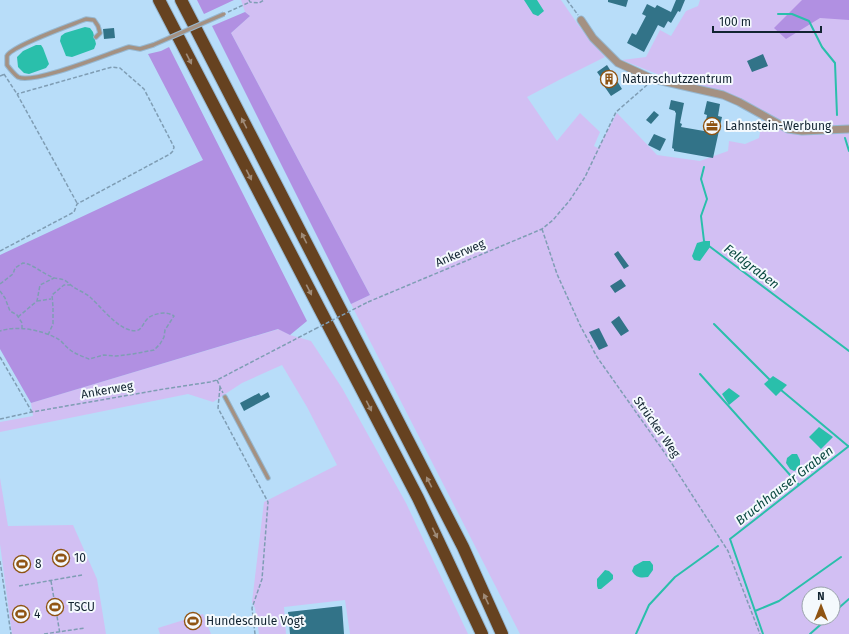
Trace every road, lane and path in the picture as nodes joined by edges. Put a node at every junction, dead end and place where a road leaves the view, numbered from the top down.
1 (159, 0) edge
2 (181, 0) edge
3 (264, 0) edge
4 (567, 0) edge
5 (250, 1) edge
6 (224, 14) joint
7 (581, 20) joint
8 (96, 37) dead end
9 (4, 74) dead end
10 (653, 79) junction
11 (17, 94) junction
12 (849, 130) edge
13 (77, 204) junction
14 (542, 229) junction
15 (0, 251) edge
16 (54, 278) junction
17 (0, 284) edge
18 (70, 285) junction
19 (0, 291) edge
20 (52, 300) junction
21 (37, 301) junction
22 (18, 317) junction
23 (22, 329) junction
24 (0, 331) edge
25 (48, 335) junction
26 (0, 357) edge
27 (217, 380) junction
28 (220, 387) junction
29 (225, 397) joint
30 (32, 412) junction
31 (0, 419) edge
32 (268, 478) dead end
33 (0, 560) edge
34 (82, 575) dead end
35 (51, 581) junction
36 (19, 586) dead end
37 (85, 628) dead end
38 (60, 633) edge
39 (11, 634) edge
40 (44, 634) edge
41 (255, 634) edge
42 (482, 634) edge
43 (502, 634) edge
44 (760, 634) edge

1 -> 42 highway
43 -> 2 highway
3 - 5 path
4 - 7 path
5 - 6 path
6 - 8 lane, bridge
7 - 10 street
9 - 11 path
10 - 12 street
10 - 14 path, Ankerweg
11 - 13 path
11 - 13 path
13 - 15 path
14 - 27 path, Ankerweg, bridge
14 - 44 path, Strücker Weg
16 - 17 path
16 - 18 path
16 - 21 path
18 - 20 path
18 - 25 path
19 - 22 path
20 - 21 path
20 - 25 path
21 - 22 path
22 - 23 path
23 - 24 path
23 - 25 path
26 - 30 path
27 - 28 path
27 - 30 path, Ankerweg
28 - 29 path
28 - 41 path
29 - 32 lane
30 - 31 path, Ankerweg
33 - 39 path
34 - 35 path
35 - 36 path
35 - 38 path
37 - 38 path
38 - 40 path

